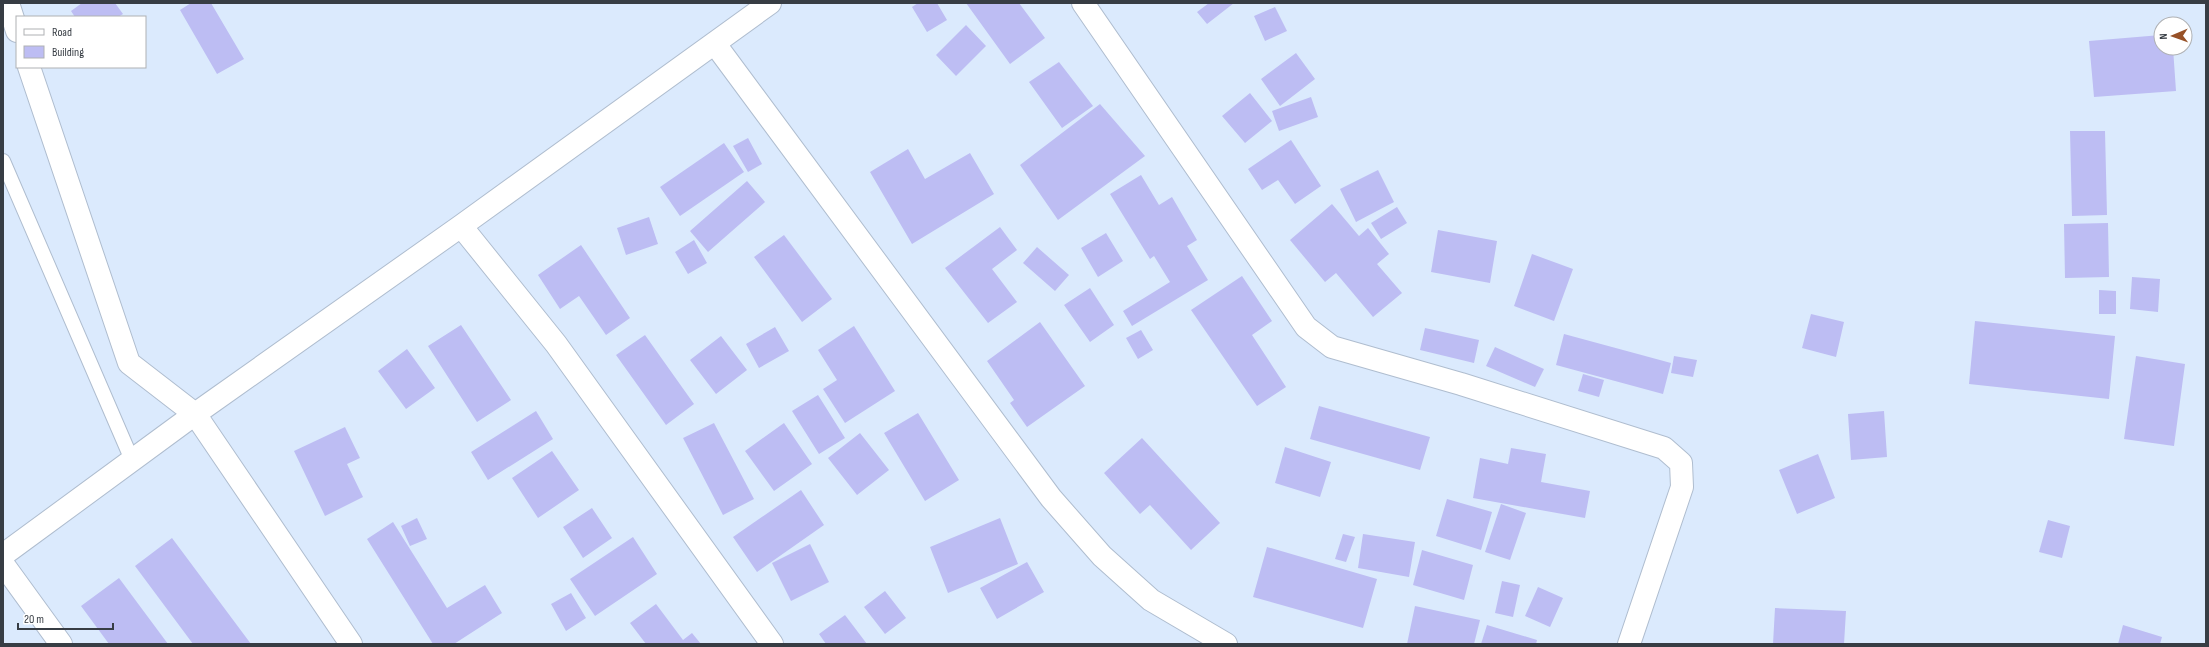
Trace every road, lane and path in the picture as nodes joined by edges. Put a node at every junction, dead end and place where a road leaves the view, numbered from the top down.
1 (8, 3) edge
2 (770, 3) edge
3 (1083, 3) edge
4 (16, 28) edge
5 (715, 44) junction
6 (29, 68) edge
7 (3, 161) edge
8 (461, 226) junction
9 (195, 414) junction
10 (132, 460) junction
11 (3, 555) edge
12 (3, 564) edge
13 (61, 644) edge
14 (351, 644) edge
15 (772, 644) edge
16 (1226, 644) edge
17 (1629, 644) edge

1 - 4 street
2 - 5 street
3 - 17 street
5 - 8 street
5 - 16 street
6 - 9 street
7 - 10 lane
8 - 9 street
8 - 15 street
9 - 10 street
9 - 14 street
10 - 11 street
12 - 13 street

